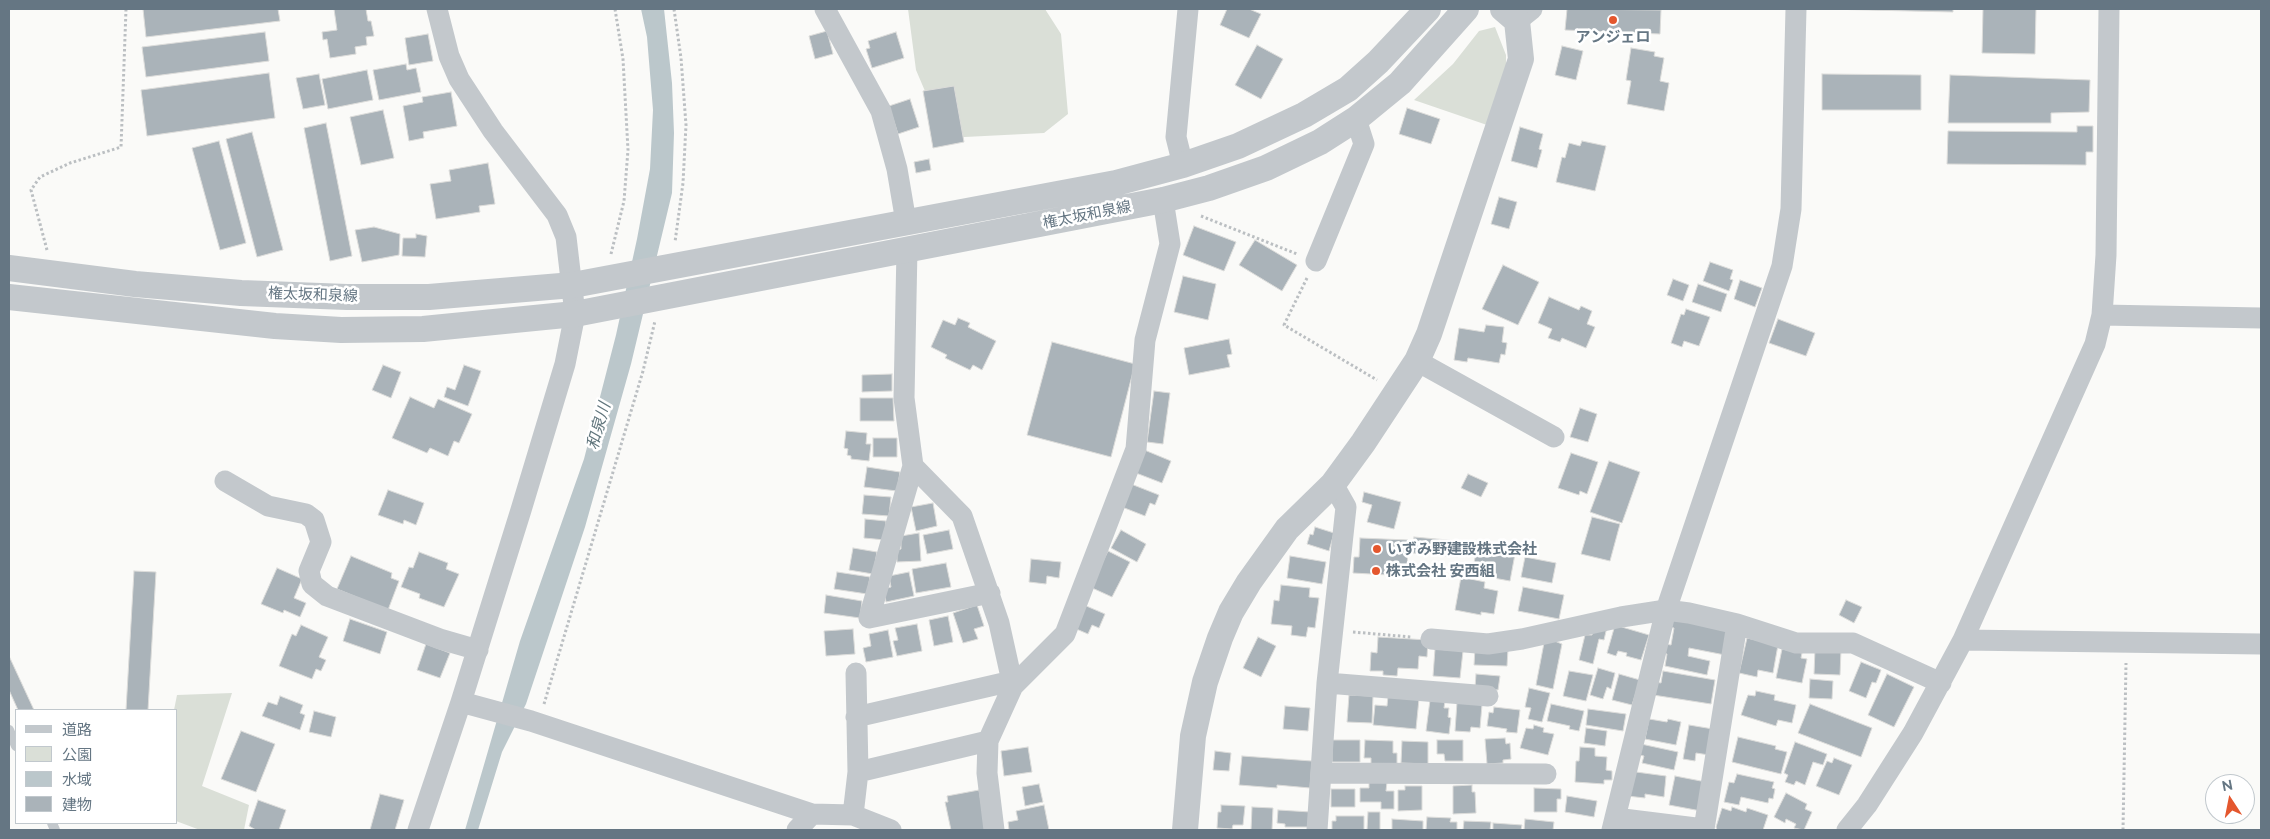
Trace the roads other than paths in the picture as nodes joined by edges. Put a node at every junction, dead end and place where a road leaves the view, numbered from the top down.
1 (437, 9) edge
2 (825, 9) edge
3 (1188, 9) edge
4 (1428, 9) edge
5 (1466, 9) edge
6 (1796, 9) edge
7 (2109, 9) edge
8 (1517, 13) edge
9 (1356, 119) junction
10 (1183, 166) junction
11 (1162, 200) junction
12 (906, 222) junction
13 (907, 249) junction
14 (1316, 261) road end
15 (9, 268) edge
16 (573, 284) junction
17 (9, 297) edge
18 (575, 314) junction
19 (2102, 315) junction
20 (2261, 318) edge
21 (1417, 361) junction
22 (1554, 437) dead end
23 (913, 466) junction
24 (225, 481) dead end
25 (1333, 484) junction
26 (990, 593) junction
27 (1666, 610) junction
28 (1737, 624) junction
29 (1431, 639) road end
30 (1963, 640) junction
31 (2261, 644) edge
32 (478, 650) junction
33 (856, 673) dead end
34 (1013, 683) junction
35 (1327, 683) junction
36 (1941, 683) junction
37 (1488, 696) dead end
38 (461, 702) junction
39 (856, 716) junction
40 (9, 730) edge
41 (988, 741) junction
42 (15, 744) edge
43 (858, 772) junction
44 (1321, 773) junction
45 (1546, 774) dead end
46 (812, 814) junction
47 (853, 815) junction
48 (1614, 824) edge
49 (418, 830) edge
50 (798, 830) edge
51 (891, 830) edge
52 (994, 830) edge
53 (1185, 830) edge
54 (1317, 830) edge
55 (1847, 830) edge

1 - 16 street
2 - 12 street
3 - 10 street
4 - 10 street, 権太坂和泉線
5 - 9 street, 権太坂和泉線
6 - 27 street
7 - 19 street
8 - 21 street
9 - 11 street, 権太坂和泉線
9 - 14 street
10 - 12 street, 権太坂和泉線
11 - 13 street, 権太坂和泉線
11 - 34 street
12 - 16 street, 権太坂和泉線
13 - 18 street, 権太坂和泉線
13 - 23 street
15 - 16 street, 権太坂和泉線
16 - 18 street
17 - 18 street, 権太坂和泉線
18 - 32 street
19 - 20 street
19 - 30 street
21 - 22 street
21 - 25 street
23 - 26 street
23 - 26 street
24 - 32 street
25 - 35 street
25 - 53 street
26 - 34 street
27 - 28 street
27 - 29 street
27 - 48 street
28 - 36 street
28 - 48 street
30 - 31 street
30 - 36 street
32 - 38 street
33 - 39 street
34 - 39 street
34 - 41 street
35 - 37 street
35 - 44 street
36 - 55 street
38 - 46 street
38 - 49 street
39 - 43 street
40 - 42 lane
41 - 43 street
41 - 52 street
43 - 47 street
44 - 45 street
44 - 54 street
46 - 47 street
46 - 50 street
47 - 51 street

